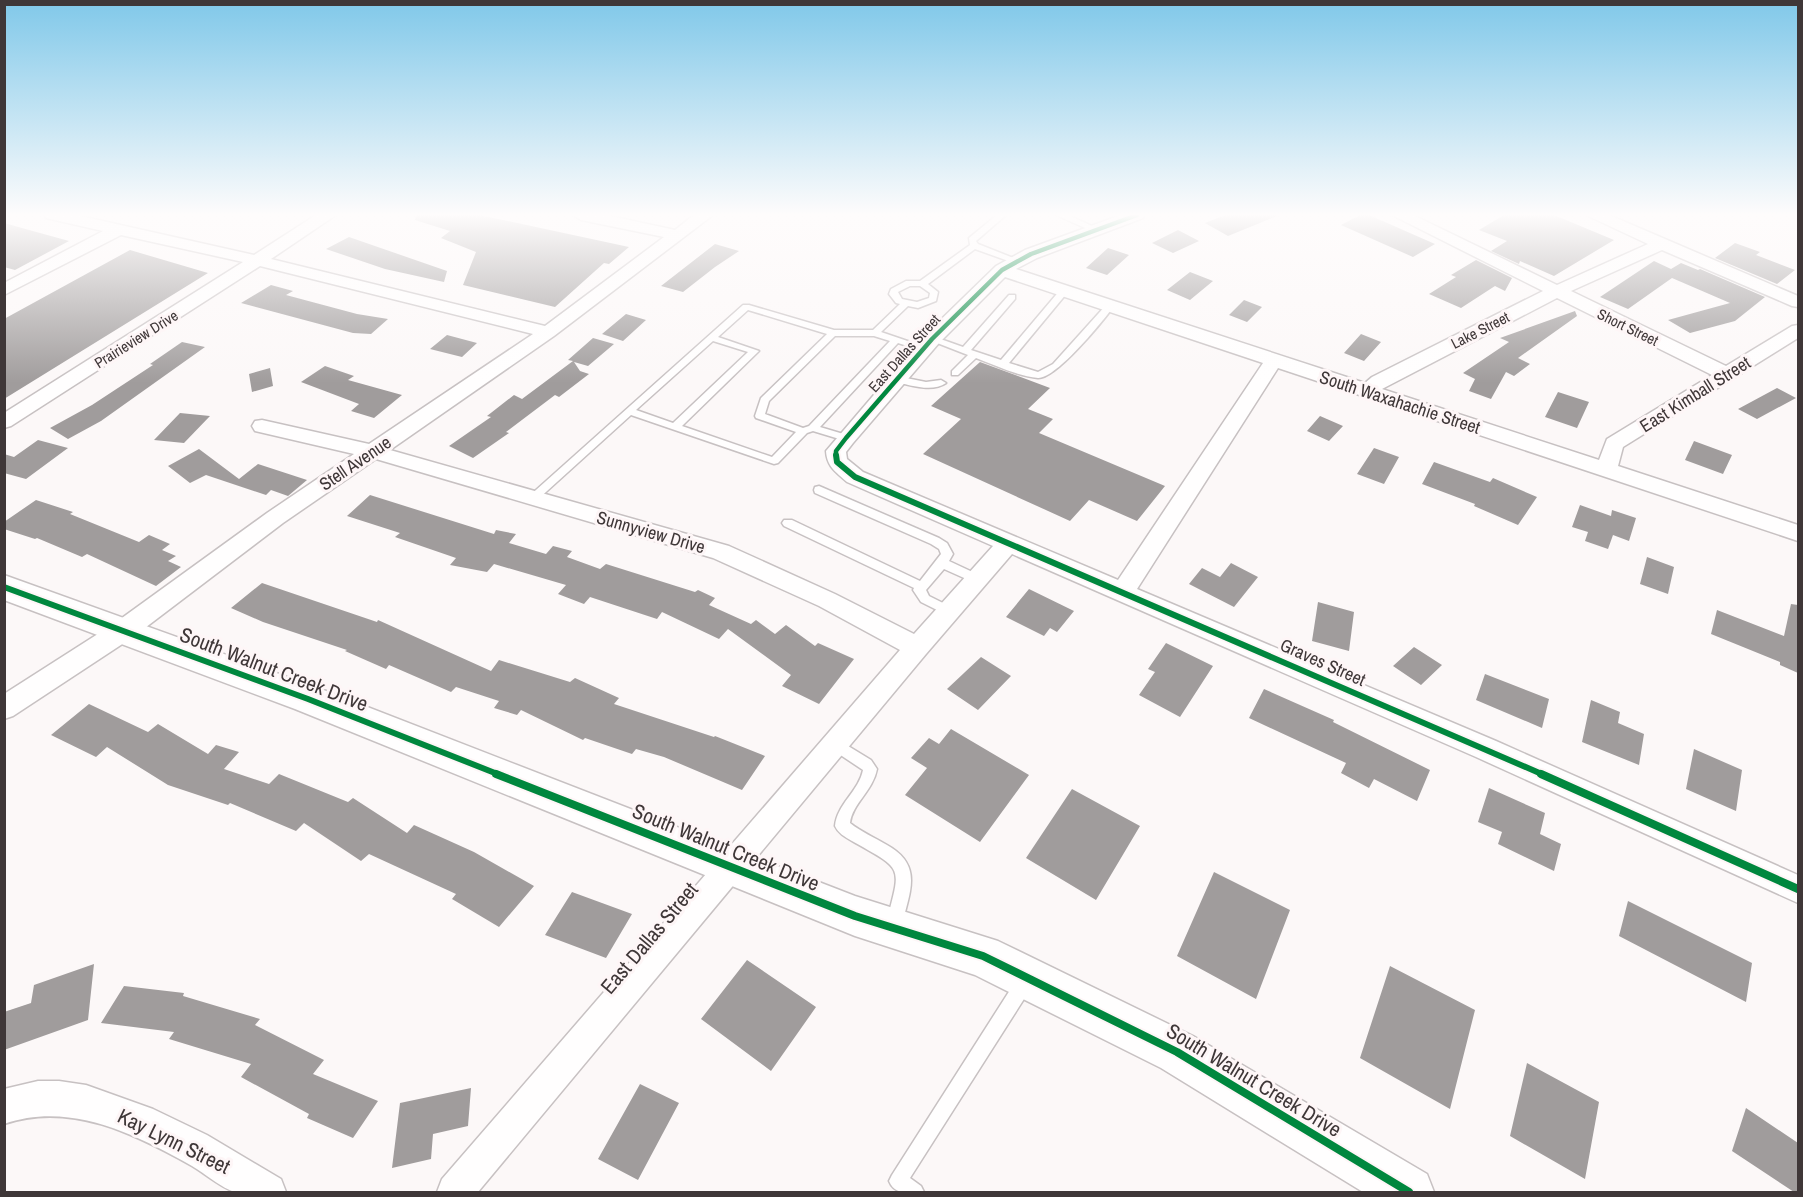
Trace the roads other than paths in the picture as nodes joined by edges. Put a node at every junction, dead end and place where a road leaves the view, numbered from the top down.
1 (40, 271) edge
2 (244, 271) edge
3 (300, 271) edge
4 (630, 271) edge
5 (940, 271) edge
6 (1003, 271) edge
7 (1021, 271) edge
8 (1513, 271) edge
9 (1602, 271) edge
10 (1724, 271) edge
11 (922, 284) junction
12 (4, 290) edge
13 (1064, 291) junction
14 (1556, 292) junction
15 (1012, 297) dead end
16 (1798, 302) edge
17 (905, 304) junction
18 (1110, 306) junction
19 (1798, 330) edge
20 (548, 332) junction
21 (833, 333) junction
22 (875, 333) junction
23 (712, 338) junction
24 (896, 340) junction
25 (927, 344) junction
26 (969, 352) junction
27 (1274, 360) junction
28 (1003, 364) junction
29 (955, 373) dead end
30 (1726, 374) junction
31 (896, 379) junction
32 (941, 383) dead end
33 (1367, 391) junction
34 (629, 411) junction
35 (4, 422) edge
36 (262, 426) dead end
37 (675, 427) junction
38 (808, 429) junction
39 (846, 438) junction
40 (371, 451) junction
41 (837, 462) joint
42 (1606, 469) junction
43 (819, 490) dead end
44 (532, 498) junction
45 (788, 523) dead end
46 (1797, 531) edge
47 (1010, 542) junction
48 (942, 563) junction
49 (977, 579) junction
50 (921, 586) junction
51 (4, 587) edge
52 (1123, 591) junction
53 (949, 610) junction
54 (124, 630) junction
55 (917, 647) junction
56 (4, 708) edge
57 (835, 744) junction
58 (732, 866) junction
59 (1798, 889) edge
60 (893, 928) junction
61 (1028, 978) junction
62 (4, 1107) edge
63 (268, 1192) edge
64 (454, 1192) edge
65 (915, 1192) edge
66 (1409, 1192) edge

1 - 12 street
2 - 35 street, Prairieview Drive
3 - 20 street
4 - 20 street, Stell Avenue
5 - 11 lane
6 - 25 street, East Dallas Street
7 - 13 street, South Waxahachie Street
8 - 14 street, Short Street
9 - 14 street, Lake Street
10 - 16 street
11 - 17 lane
11 - 17 lane
13 - 18 street, South Waxahachie Street
13 - 28 lane
14 - 30 street, Short Street
14 - 33 street, Lake Street
15 - 26 lane
17 - 22 lane
18 - 27 street, South Waxahachie Street
18 - 28 lane
19 - 30 street, East Kimball Street
20 - 40 street, Stell Avenue
21 - 22 lane
21 - 23 lane
21 - 38 lane
22 - 24 lane
23 - 34 lane
23 - 37 lane
24 - 25 lane
24 - 38 lane
25 - 26 lane
25 - 31 street, East Dallas Street
26 - 28 lane
26 - 29 lane
27 - 33 street, South Waxahachie Street
27 - 52 street
30 - 42 street, East Kimball Street
31 - 32 lane
31 - 39 street, East Dallas Street
33 - 42 street, South Waxahachie Street
34 - 37 lane
34 - 44 lane
36 - 40 street, Sunnyview Drive
37 - 38 lane
38 - 39 lane
39 - 41 street, East Dallas Street
40 - 44 street, Sunnyview Drive
40 - 54 street, Stell Avenue
41 - 47 street, Graves Street
42 - 46 street, South Waxahachie Street
43 - 48 lane
44 - 55 street, Sunnyview Drive
45 - 50 lane
47 - 49 street, East Dallas Street
47 - 52 street, Graves Street
48 - 49 lane
48 - 50 lane
49 - 53 street, East Dallas Street
50 - 53 lane
51 - 54 street, South Walnut Creek Drive
52 - 59 street, Graves Street
53 - 55 street, East Dallas Street
54 - 56 street, Stell Avenue
54 - 58 street, South Walnut Creek Drive
55 - 57 street, East Dallas Street
57 - 58 street, East Dallas Street
57 - 60 lane
58 - 60 street, South Walnut Creek Drive
58 - 64 street, East Dallas Street
60 - 61 street, South Walnut Creek Drive
61 - 65 lane
61 - 66 street, South Walnut Creek Drive
62 - 63 street, Kay Lynn Street

